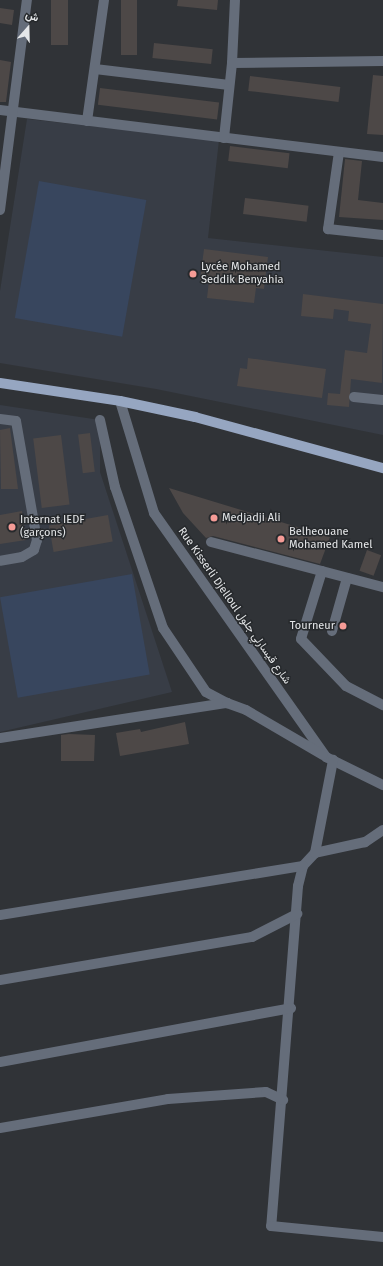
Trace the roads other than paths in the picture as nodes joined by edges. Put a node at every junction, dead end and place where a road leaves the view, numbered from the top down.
1 (27, 0) edge
2 (104, 0) edge
3 (235, 0) edge
4 (383, 61) edge
5 (232, 63) junction
6 (95, 69) junction
7 (229, 85) junction
8 (0, 110) edge
9 (12, 112) junction
10 (87, 121) junction
11 (224, 138) junction
12 (4, 152) edge
13 (339, 152) junction
14 (383, 156) edge
15 (0, 210) edge
16 (383, 235) edge
17 (0, 383) edge
18 (354, 397) dead end
19 (383, 400) edge
20 (120, 401) junction
21 (0, 419) edge
22 (100, 420) dead end
23 (383, 468) edge
24 (211, 542) dead end
25 (0, 561) edge
26 (322, 571) junction
27 (347, 578) junction
28 (383, 587) edge
29 (332, 631) dead end
30 (227, 703) junction
31 (383, 705) edge
32 (0, 738) edge
33 (330, 759) junction
34 (383, 785) edge
35 (383, 830) edge
36 (315, 854) junction
37 (303, 866) junction
38 (0, 914) edge
39 (297, 914) junction
40 (0, 980) edge
41 (291, 1008) junction
42 (0, 1062) edge
43 (283, 1100) junction
44 (0, 1128) edge
45 (383, 1237) edge

1 - 9 street
2 - 6 street
3 - 5 street
4 - 5 street
5 - 7 street
6 - 7 street
6 - 10 street
7 - 11 street
8 - 9 street
9 - 10 street
9 - 12 street
10 - 11 street
11 - 13 street
12 - 15 street
13 - 14 street
13 - 16 street
17 - 20 main road
18 - 19 street
20 - 23 main road
20 - 33 street, Rue Kisserli Djelloul شارع قيسارلي جلول
21 - 25 street
22 - 30 street
24 - 26 street
26 - 27 street
26 - 31 street
27 - 28 street
27 - 29 street
30 - 32 street
30 - 33 street
33 - 34 street, Rue Kisserli Djelloul شارع قيسارلي جلول
33 - 36 street
35 - 36 street
36 - 37 street
37 - 38 street
37 - 39 street
39 - 40 street
39 - 41 street
41 - 42 street
41 - 43 street
43 - 44 street
43 - 45 street

